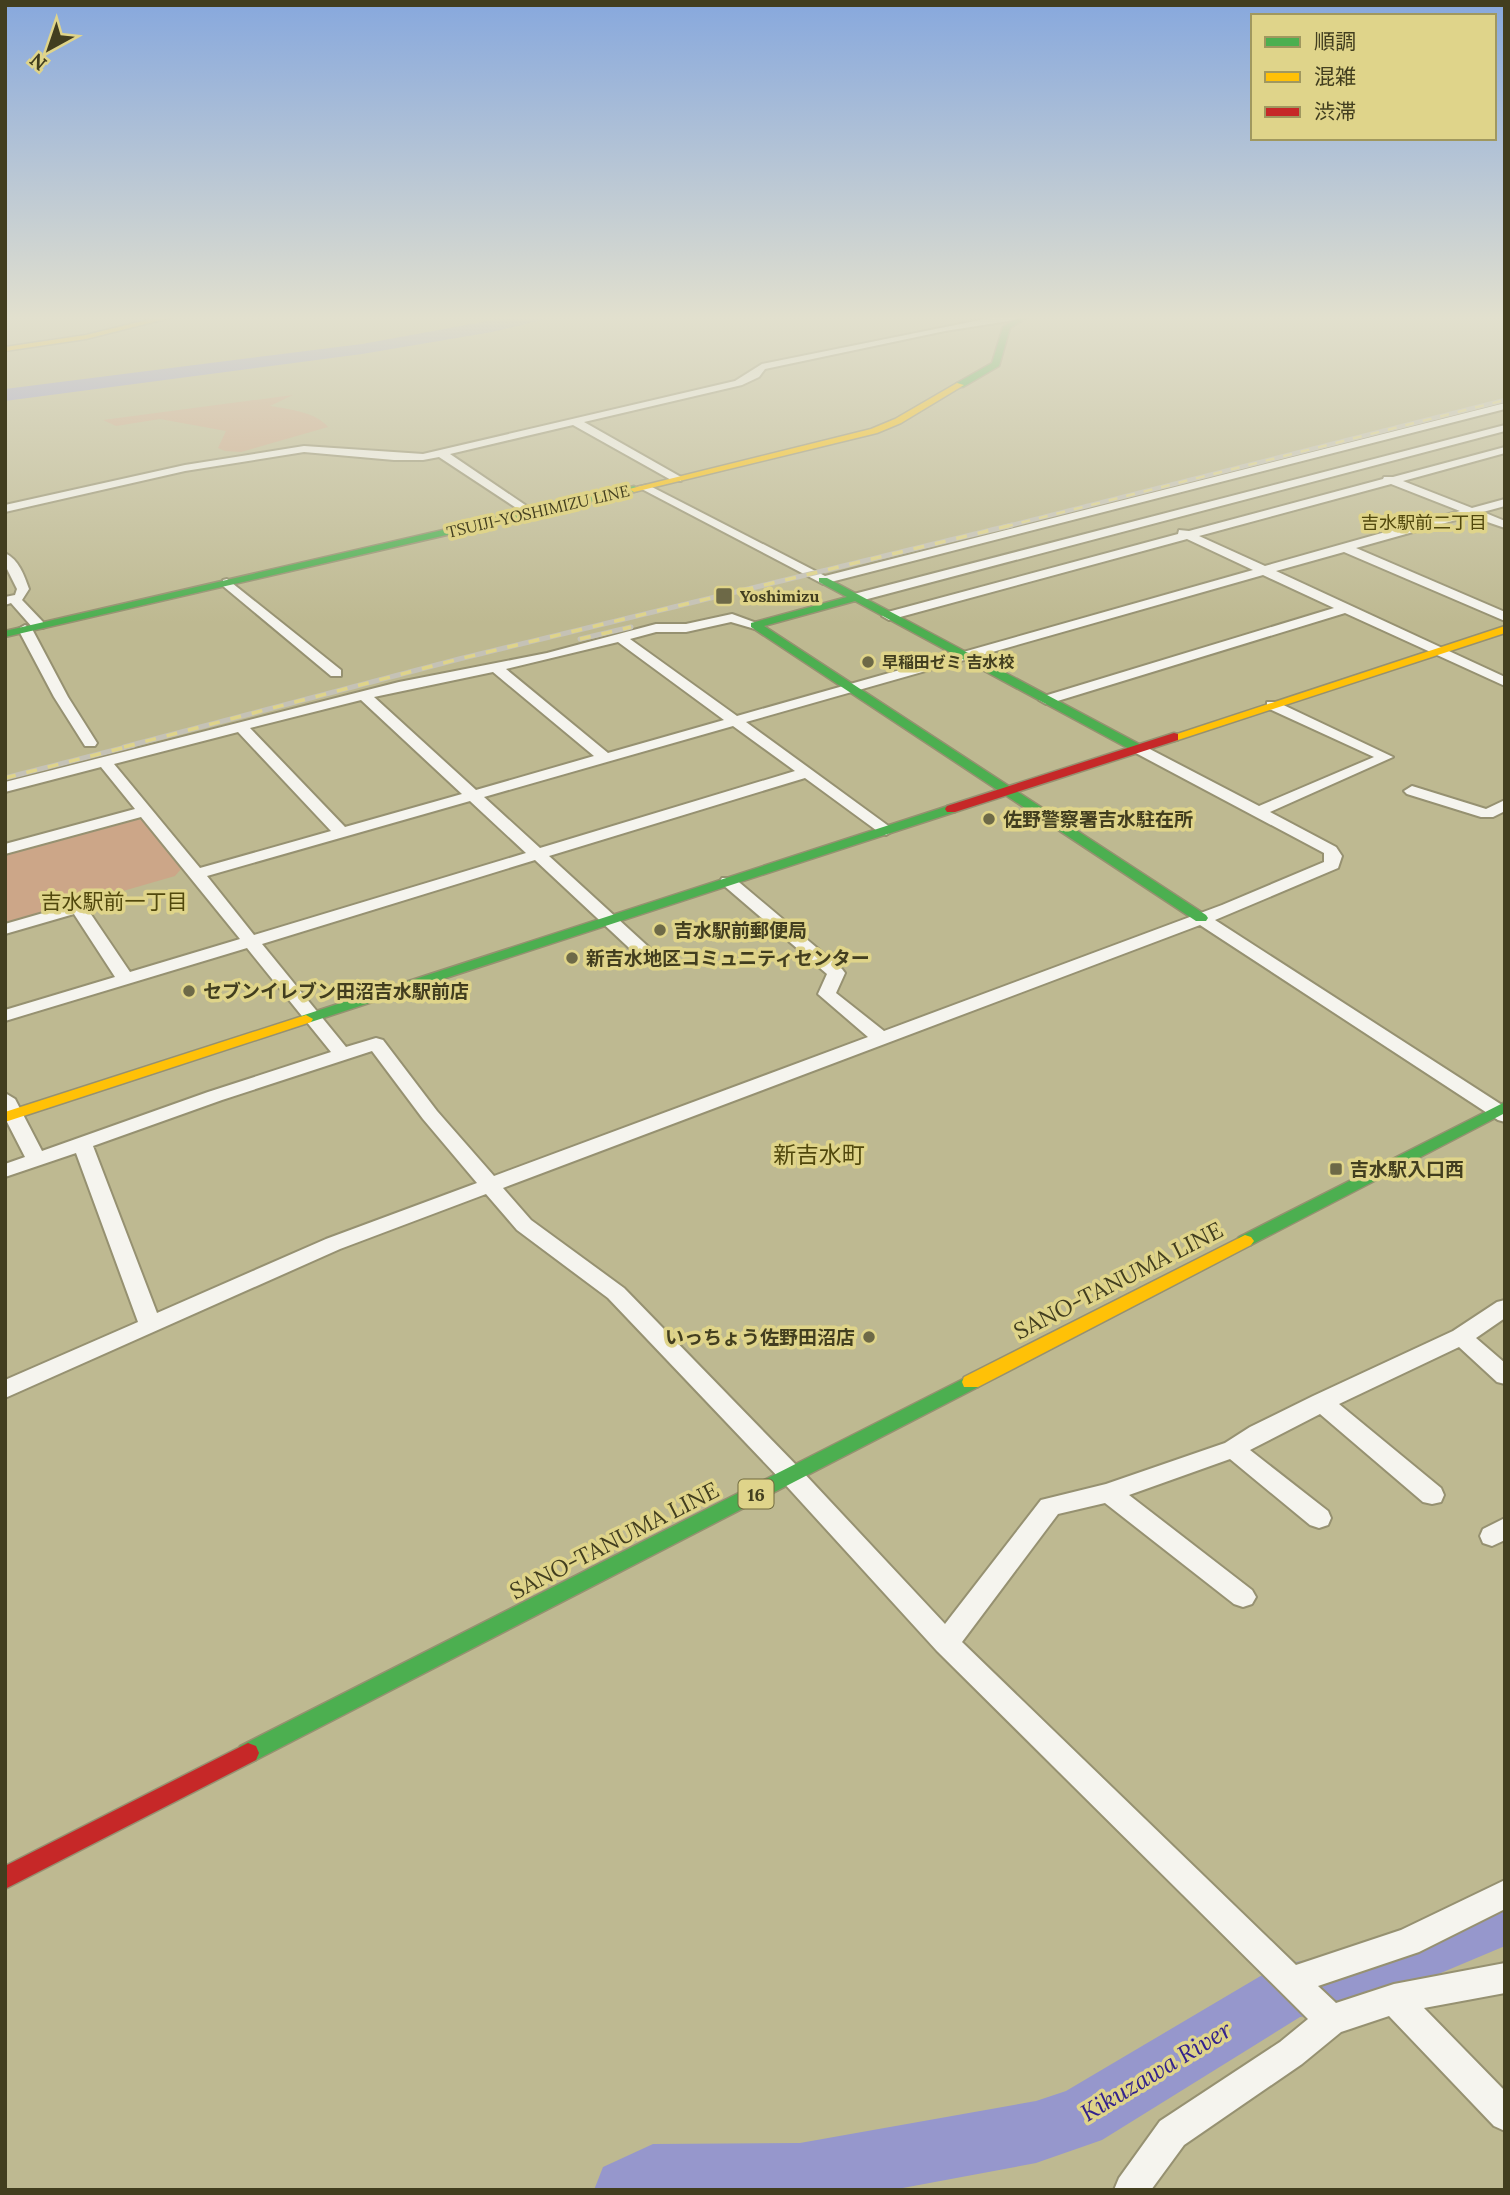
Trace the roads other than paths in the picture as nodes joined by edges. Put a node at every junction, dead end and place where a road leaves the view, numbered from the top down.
1 (591, 418) edge
2 (902, 418) edge
3 (1460, 418) edge
4 (576, 422) junction
5 (1505, 428) edge
6 (1505, 450) edge
7 (440, 453) junction
8 (1322, 453) junction
9 (1357, 467) junction
10 (677, 480) junction
11 (1392, 481) junction
12 (643, 487) junction
13 (1505, 502) edge
14 (1122, 504) junction
15 (5, 509) edge
16 (1471, 512) junction
17 (530, 513) junction
18 (1153, 519) junction
19 (1505, 525) edge
20 (1186, 535) junction
21 (1346, 548) junction
22 (5, 557) edge
23 (1265, 571) junction
24 (823, 580) junction
25 (227, 583) junction
26 (855, 598) junction
27 (10, 600) edge
28 (1346, 608) junction
29 (889, 616) junction
30 (1505, 617) edge
31 (755, 625) junction
32 (32, 627) junction
33 (1505, 629) edge
34 (5, 634) edge
35 (620, 638) junction
36 (1437, 651) junction
37 (965, 655) junction
38 (495, 667) junction
39 (337, 673) dead end
40 (1505, 682) edge
41 (851, 688) junction
42 (364, 695) junction
43 (1046, 699) junction
44 (1272, 705) junction
45 (735, 721) junction
46 (240, 727) junction
47 (90, 743) dead end
48 (1137, 748) junction
49 (605, 758) junction
50 (105, 762) junction
51 (806, 773) junction
52 (5, 788) edge
53 (1009, 790) junction
54 (1412, 791) dead end
55 (475, 795) junction
56 (1505, 805) edge
57 (145, 811) junction
58 (1258, 813) junction
59 (886, 830) junction
60 (342, 834) junction
61 (5, 849) edge
62 (538, 854) junction
63 (197, 874) junction
64 (729, 881) junction
65 (1202, 918) junction
66 (610, 920) junction
67 (5, 929) edge
68 (251, 942) junction
69 (648, 955) dead end
70 (125, 980) junction
71 (5, 1016) edge
72 (313, 1016) junction
73 (882, 1039) junction
74 (342, 1054) junction
75 (8, 1110) edge
76 (1502, 1111) edge
77 (83, 1144) junction
78 (37, 1160) junction
79 (5, 1171) edge
80 (489, 1187) junction
81 (1505, 1307) edge
82 (150, 1324) junction
83 (1461, 1337) junction
84 (1505, 1376) edge
85 (5, 1390) edge
86 (1321, 1402) junction
87 (1233, 1449) junction
88 (791, 1475) junction
89 (1109, 1493) junction
90 (1432, 1495) dead end
91 (1319, 1518) dead end
92 (1243, 1597) dead end
93 (946, 1643) junction
94 (5, 1878) edge
95 (1505, 1894) edge
96 (1505, 1978) edge
97 (1291, 1981) junction
98 (1394, 1999) junction
99 (1331, 2020) junction
100 (1505, 2115) edge
101 (1131, 2190) edge

1 - 4 street
2 - 10 street, TSUIJI-YOSHIMIZU LINE
3 - 8 street
4 - 7 street
4 - 10 street
5 - 9 street
6 - 11 street
7 - 15 street
7 - 17 street
8 - 9 street
8 - 14 street
9 - 11 street
9 - 18 street
10 - 12 street, TSUIJI-YOSHIMIZU LINE
11 - 16 street
11 - 20 street
12 - 17 street, TSUIJI-YOSHIMIZU LINE
12 - 24 street
13 - 16 street
14 - 18 street
14 - 24 street
16 - 19 street
16 - 21 street
17 - 25 street, TSUIJI-YOSHIMIZU LINE
18 - 20 street
18 - 26 street
20 - 23 street
20 - 29 street
21 - 23 street
21 - 30 street
22 - 27 street
23 - 28 street
23 - 37 street
24 - 26 street
25 - 32 street, TSUIJI-YOSHIMIZU LINE
25 - 39 street
26 - 29 street
26 - 31 street
27 - 32 street
28 - 36 street
28 - 43 street
29 - 37 street
31 - 35 street
31 - 41 street
32 - 34 street, TSUIJI-YOSHIMIZU LINE
32 - 47 street
33 - 36 street
35 - 38 street
35 - 45 street
36 - 40 street
36 - 44 street
37 - 41 street
37 - 43 street
38 - 42 street
38 - 49 street
41 - 45 street
41 - 53 street
42 - 46 street
42 - 55 street
43 - 48 street
44 - 48 street
44 - 58 street
45 - 49 street
45 - 51 street
46 - 50 street
46 - 60 street
48 - 53 street
48 - 58 street
49 - 55 street
50 - 52 street
50 - 57 street
51 - 59 street
51 - 62 street
53 - 59 street
53 - 65 street
54 - 56 street
55 - 60 street
55 - 62 street
57 - 61 street
57 - 63 street
58 - 65 street
59 - 64 street
60 - 63 street
62 - 66 street
62 - 68 street
63 - 68 street
64 - 66 street
64 - 73 street
65 - 73 street
65 - 76 street
66 - 69 street
66 - 72 street
67 - 70 street
68 - 70 street
68 - 72 street
70 - 71 street
72 - 74 street
72 - 75 street
73 - 80 street
74 - 77 street
74 - 80 street
75 - 78 street
76 - 88 street, SANO-TANUMA LINE / 16
77 - 78 street
77 - 82 street
78 - 79 street
80 - 82 street
80 - 88 street
81 - 83 street
82 - 85 street
83 - 84 street
83 - 86 street
86 - 87 street
86 - 90 street
87 - 89 street
87 - 91 street
88 - 93 street
88 - 94 street, SANO-TANUMA LINE / 16
89 - 92 street
89 - 93 street
93 - 97 street
95 - 97 street
96 - 98 street
97 - 99 street
98 - 99 street
98 - 100 street
99 - 101 street

